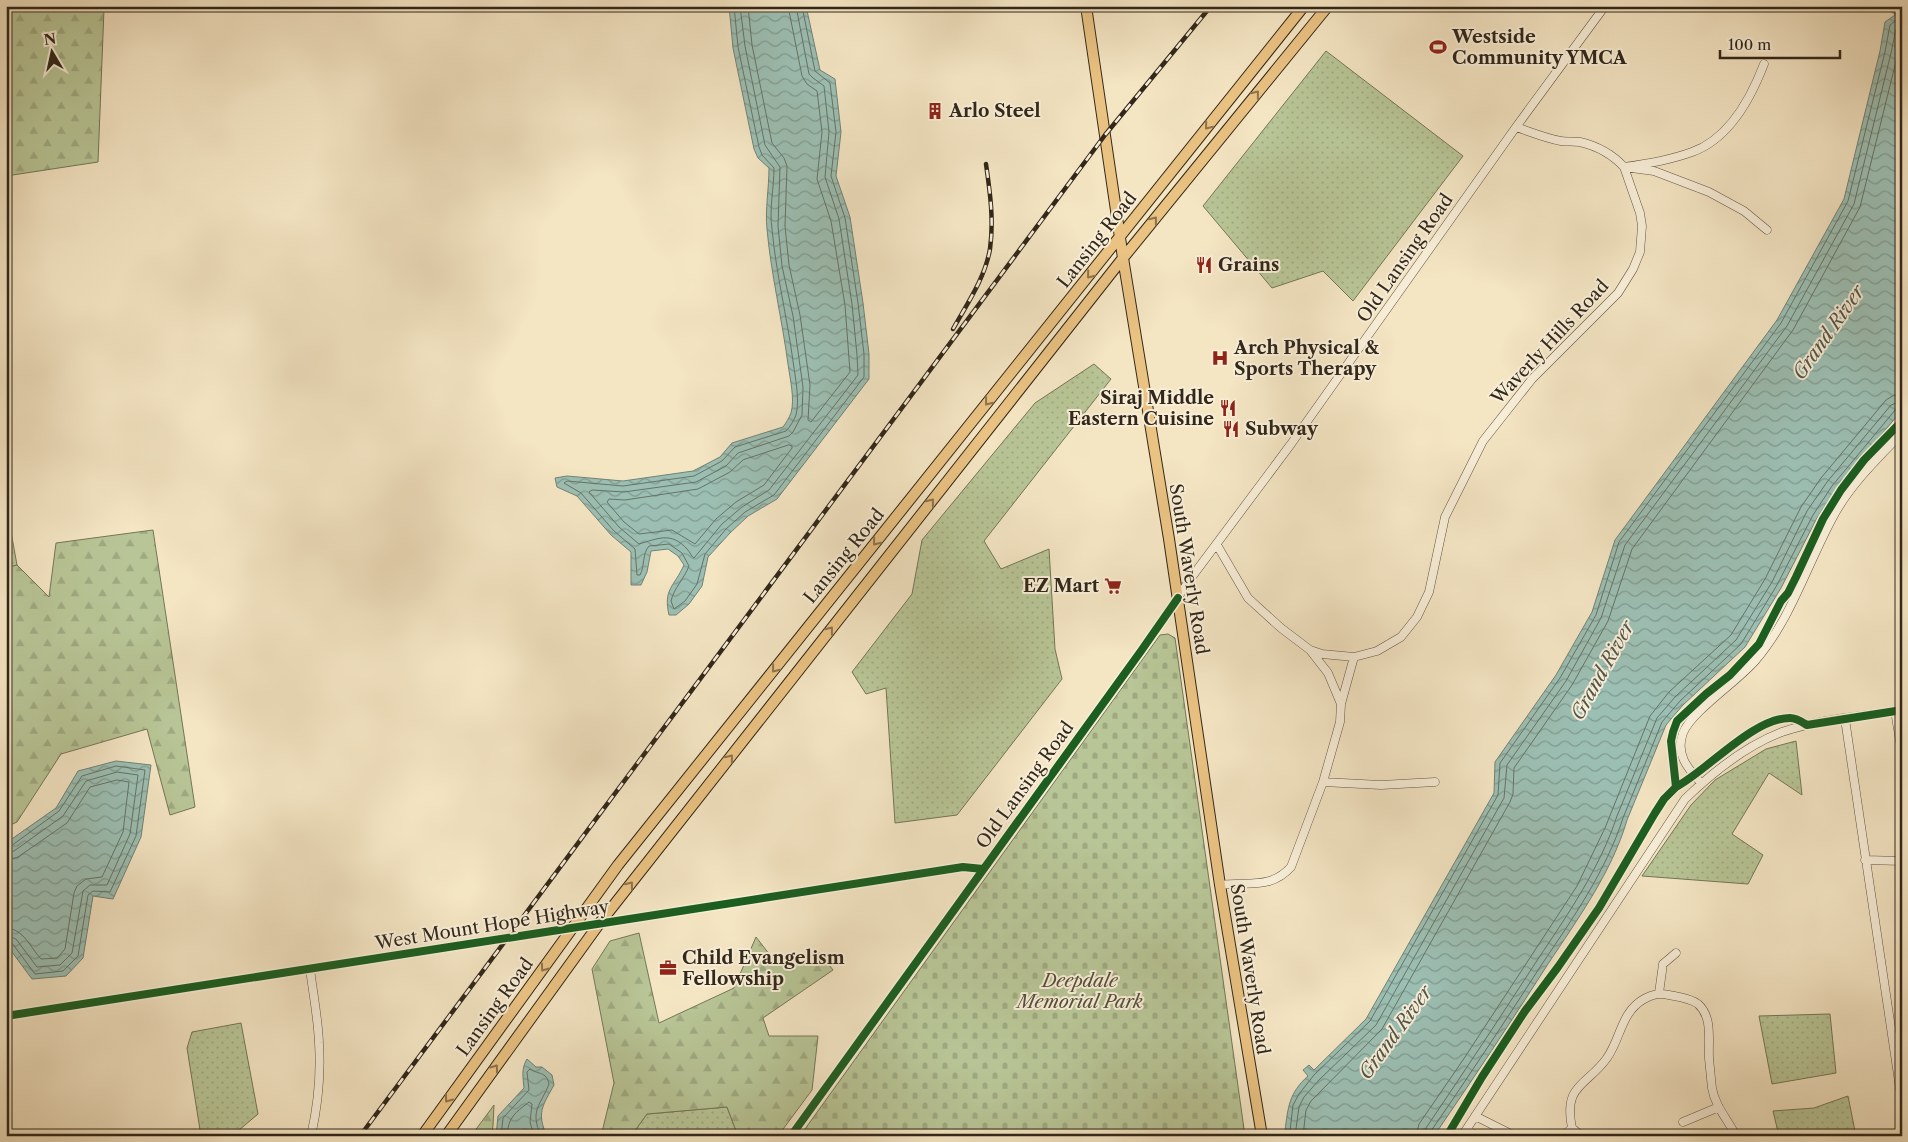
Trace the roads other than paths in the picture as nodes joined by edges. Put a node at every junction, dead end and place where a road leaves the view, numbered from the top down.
1 (1086, 6) edge
2 (1304, 6) edge
3 (1328, 6) edge
4 (1605, 6) edge
5 (1764, 64) dead end
6 (1516, 127) junction
7 (1624, 167) junction
8 (1767, 230) dead end
9 (1120, 237) junction
10 (1123, 258) junction
11 (1902, 433) edge
12 (1217, 545) junction
13 (1178, 598) junction
14 (1310, 650) junction
15 (1354, 657) junction
16 (1341, 704) junction
17 (1899, 710) edge
18 (1845, 719) junction
19 (1902, 753) edge
20 (1323, 782) junction
21 (1435, 782) dead end
22 (1702, 783) junction
23 (1865, 860) junction
24 (1902, 861) edge
25 (983, 869) junction
26 (1220, 885) junction
27 (600, 924) junction
28 (572, 928) junction
29 (1676, 953) dead end
30 (310, 969) junction
31 (1659, 993) junction
32 (6, 1016) edge
33 (1902, 1102) edge
34 (1719, 1107) junction
35 (1475, 1116) junction
36 (1683, 1122) dead end
37 (1572, 1128) junction
38 (1464, 1133) edge
39 (311, 1136) edge
40 (422, 1136) edge
41 (446, 1136) edge
42 (792, 1136) edge
43 (1262, 1136) edge
44 (1478, 1136) edge
45 (1515, 1136) edge
46 (1563, 1136) edge
47 (1582, 1136) edge
48 (1736, 1136) edge

1 - 9 main road, South Waverly Road
2 -> 9 main road, Lansing Road
10 -> 3 main road, Lansing Road
4 - 6 street, Old Lansing Road
5 - 7 street
6 - 7 street
6 - 12 street, Old Lansing Road
7 - 8 street
7 - 15 street, Waverly Hills Road
9 - 10 main road, South Waverly Road
9 -> 28 main road, Lansing Road
10 - 13 main road, South Waverly Road
27 -> 10 main road, Lansing Road
11 - 22 street
12 - 13 street, Old Lansing Road
12 - 14 street
13 - 25 street, Old Lansing Road
13 - 26 main road, South Waverly Road
14 - 15 street
14 - 16 street
15 - 16 street
16 - 20 street
17 - 18 street
17 - 19 street
18 - 22 street
18 - 23 street
20 - 21 street
20 - 26 street
22 - 35 street
23 - 24 street
23 - 33 street
25 - 27 street, West Mount Hope Highway
25 - 42 street, Old Lansing Road
26 - 43 main road, South Waverly Road
27 - 28 street, West Mount Hope Highway
41 -> 27 main road, Lansing Road
28 - 30 street, West Mount Hope Highway
28 -> 40 main road, Lansing Road
29 - 31 street
30 - 32 street, West Mount Hope Highway
30 - 39 street
31 - 34 street
31 - 37 street
34 - 36 street
34 - 48 street
35 - 38 street
35 - 45 street
37 - 46 street
37 - 47 street
38 - 44 street

